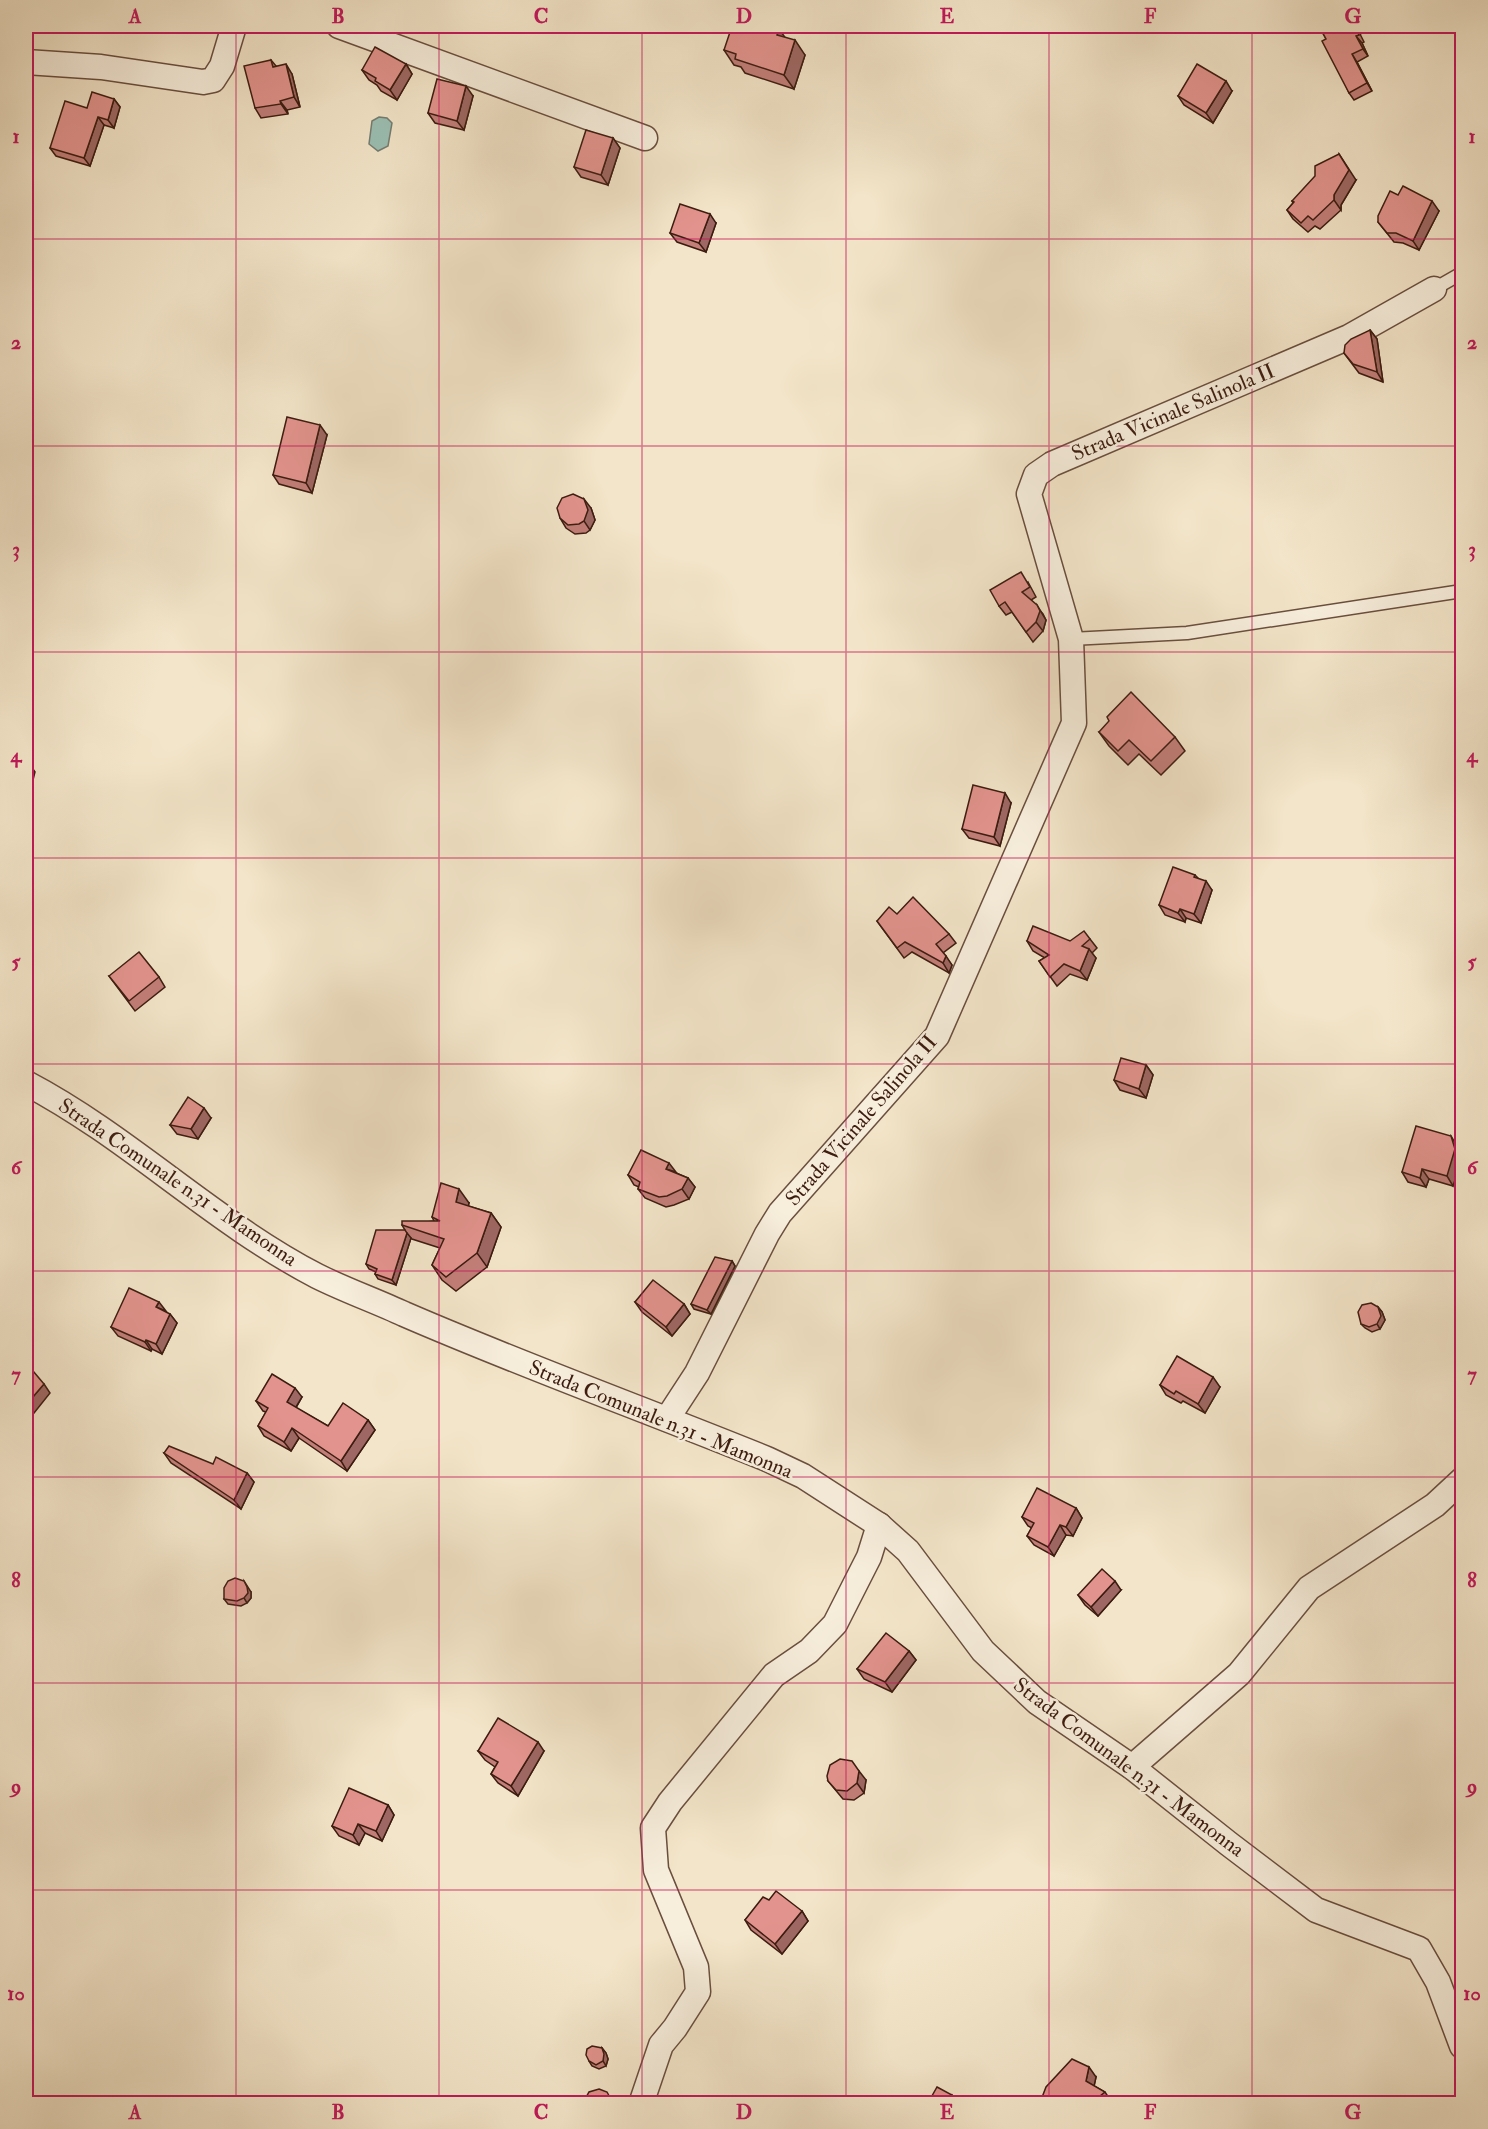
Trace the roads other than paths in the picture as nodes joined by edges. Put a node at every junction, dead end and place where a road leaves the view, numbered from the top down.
1 (234, 26) edge
2 (339, 26) edge
3 (26, 62) edge
4 (645, 138) dead end
5 (1462, 273) edge
6 (1434, 289) joint
7 (1462, 591) edge
8 (1071, 639) junction
9 (26, 1083) edge
10 (667, 1419) junction
11 (1462, 1480) edge
12 (879, 1525) junction
13 (1132, 1767) junction
14 (1462, 2046) edge
15 (641, 2103) edge

1 - 3 street
2 - 4 street
5 - 6 lane, Strada Vicinale Salinola II
6 - 8 street, Strada Vicinale Salinola II
7 - 8 lane
8 - 10 street, Strada Vicinale Salinola II
9 - 10 street, Strada Comunale n.31 - Mamonna
10 - 12 street, Strada Comunale n.31 - Mamonna
11 - 13 street
12 - 13 street, Strada Comunale n.31 - Mamonna
12 - 15 street
13 - 14 street, Strada Comunale n.31 - Mamonna

